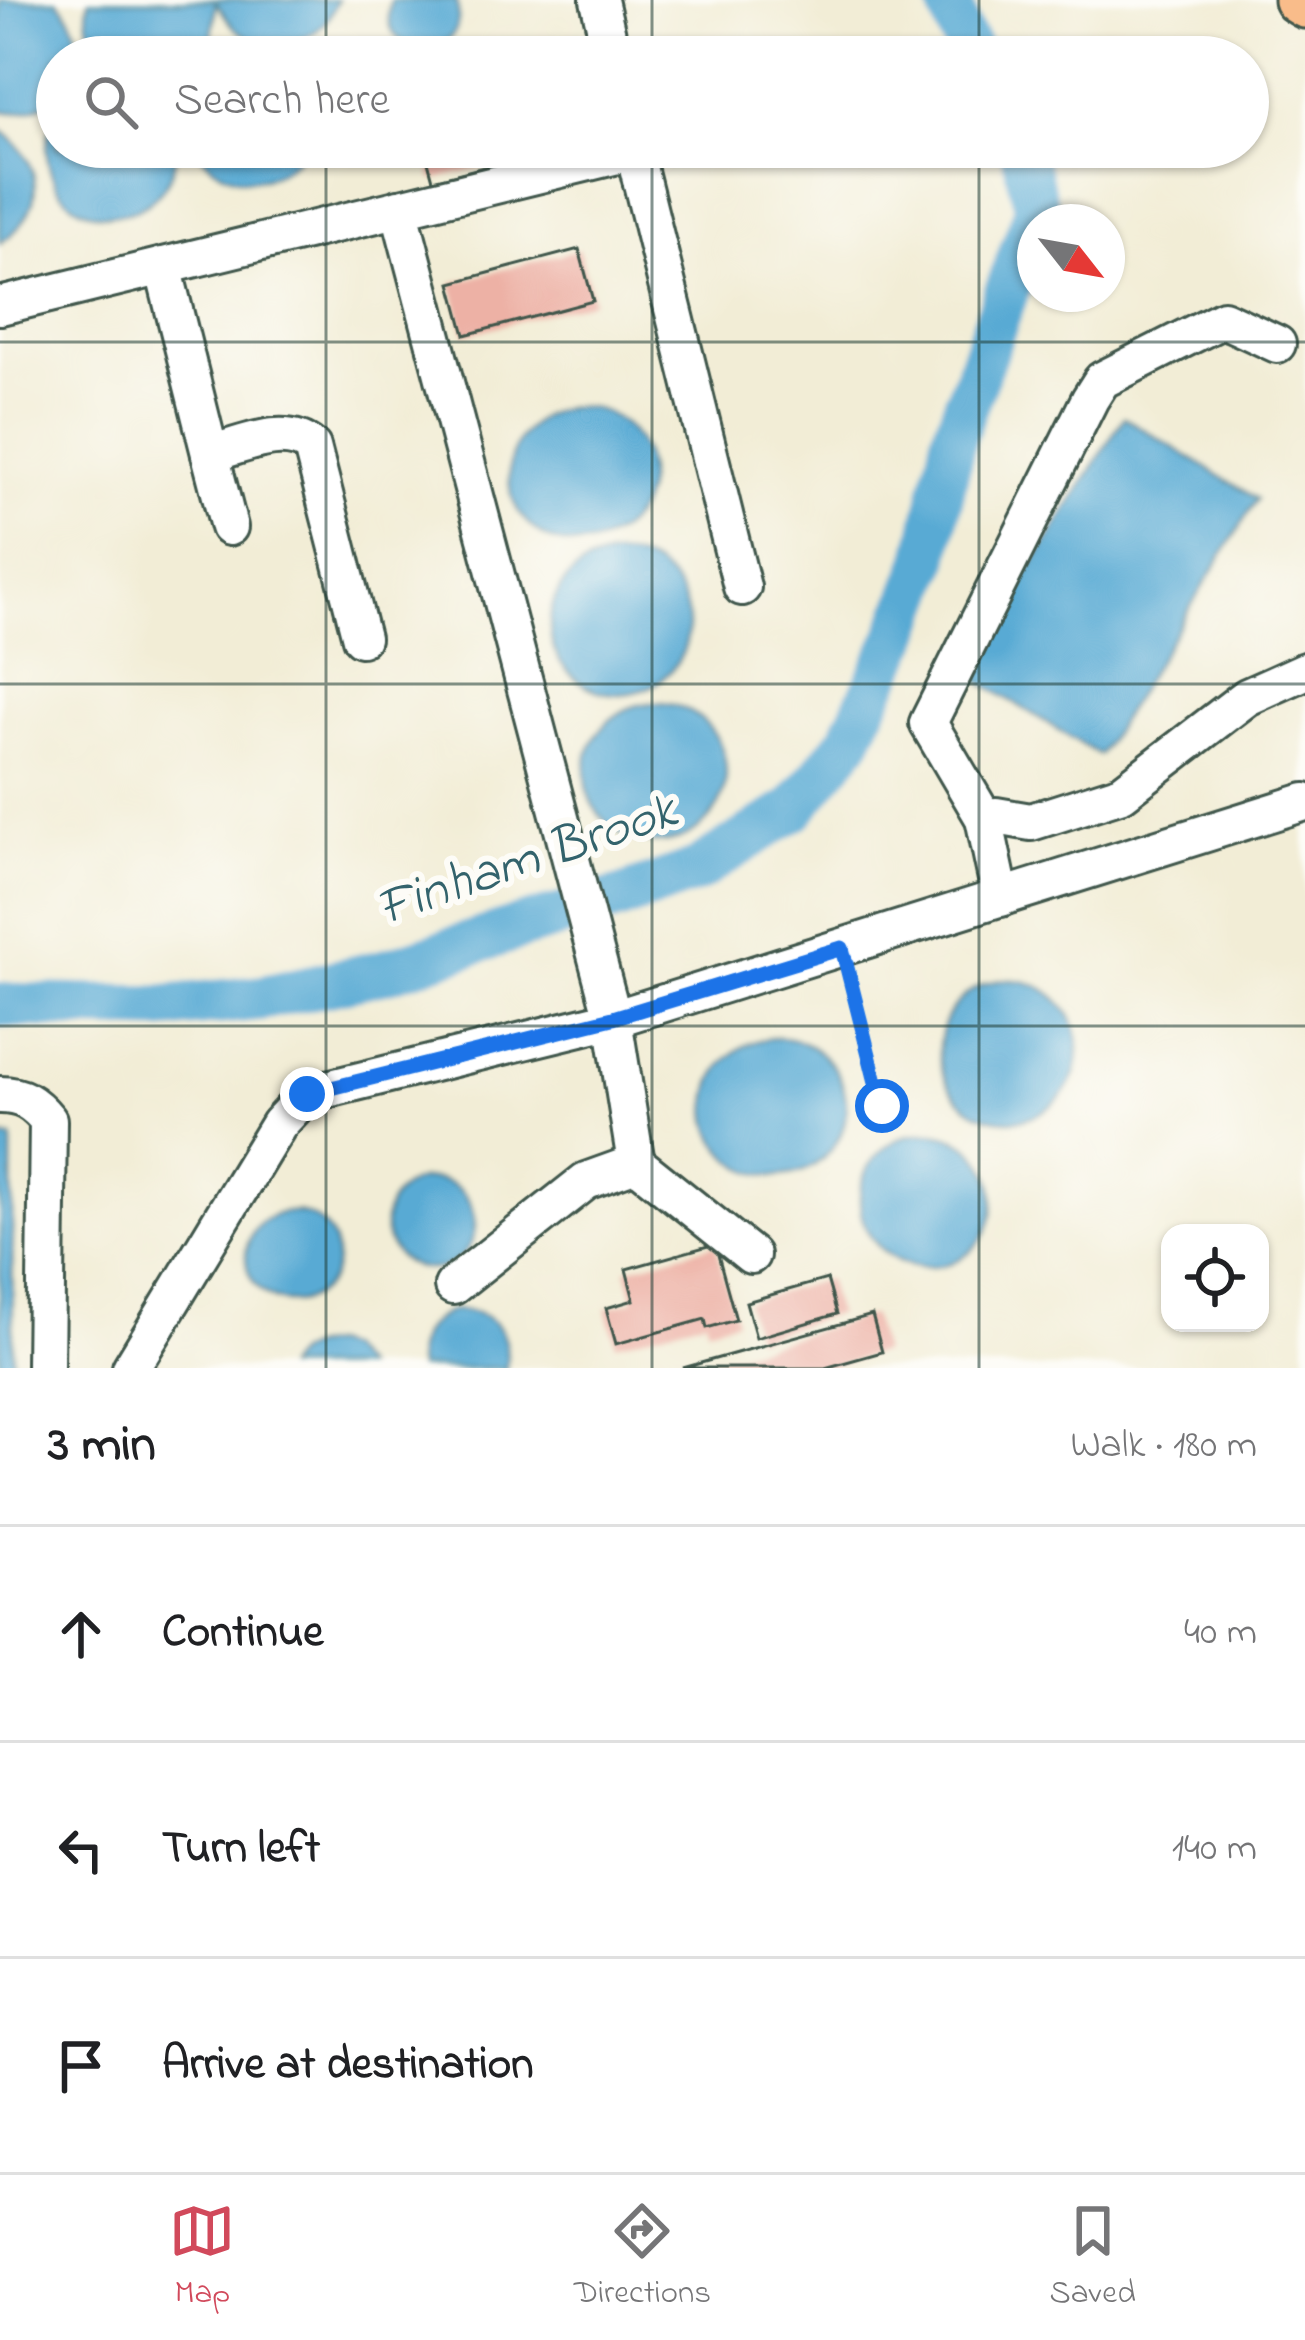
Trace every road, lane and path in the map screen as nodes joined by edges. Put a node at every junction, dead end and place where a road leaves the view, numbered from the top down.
1 (599, 0) edge
2 (1297, 0) edge
3 (1305, 5) edge
4 (607, 36) edge
5 (558, 168) edge
6 (638, 168) edge
7 (399, 208) junction
8 (163, 266) junction
9 (0, 306) edge
10 (1277, 344) dead end
11 (210, 454) junction
12 (229, 526) dead end
13 (742, 587) dead end
14 (361, 638) dead end
15 (1305, 671) edge
16 (1305, 802) edge
17 (984, 818) junction
18 (1001, 898) junction
19 (842, 948) junction
20 (613, 1018) junction
21 (0, 1096) edge
22 (882, 1106) dead end
23 (636, 1163) junction
24 (751, 1255) dead end
25 (453, 1286) dead end
26 (45, 1368) edge
27 (131, 1368) edge

1 - 4 lane
2 - 3 main road
5 - 7 lane
6 - 13 lane
7 - 8 lane
7 - 20 lane
8 - 9 lane
8 - 11 lane
10 - 17 lane
11 - 12 lane
11 - 14 lane
15 - 17 lane
16 - 18 lane
17 - 18 lane
18 - 19 lane
19 - 20 lane
19 - 22 path
20 - 23 lane
20 - 27 lane
21 - 26 lane
23 - 24 lane
23 - 25 lane

